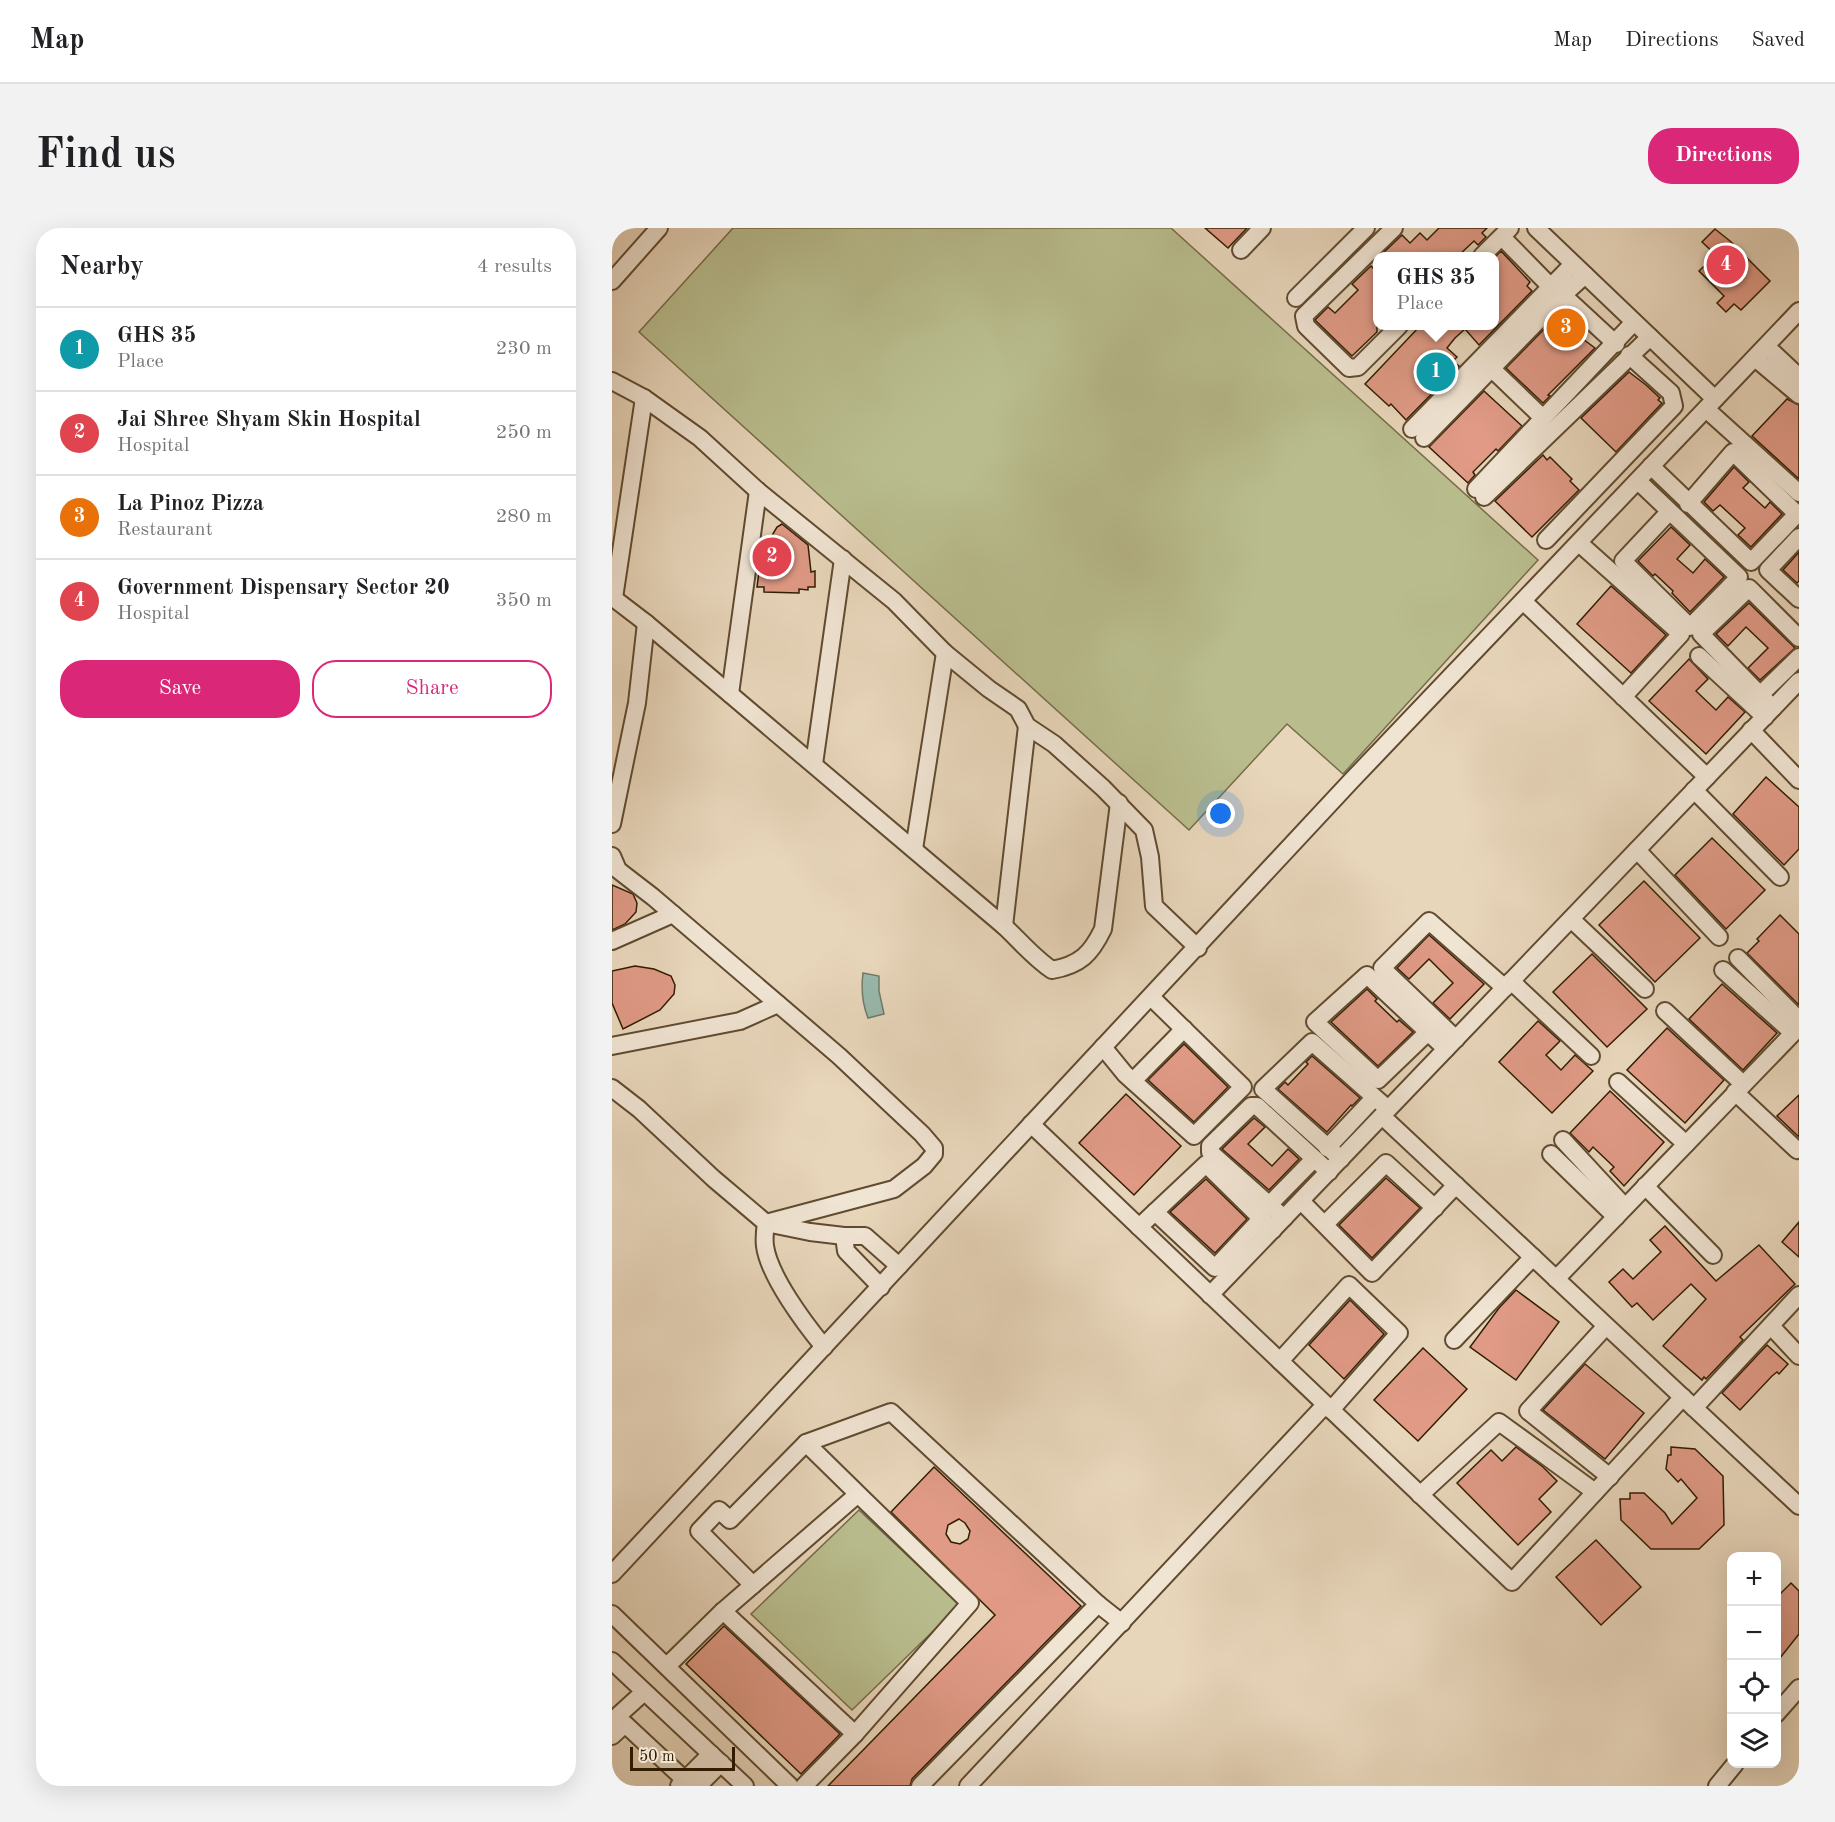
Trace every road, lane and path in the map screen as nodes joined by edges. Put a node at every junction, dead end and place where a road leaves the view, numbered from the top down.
1 (659, 228) edge
2 (1262, 228) edge
3 (1366, 228) edge
4 (1394, 228) edge
5 (1536, 228) edge
6 (1499, 230) edge
7 (1241, 250) dead end
8 (1472, 252) edge
9 (1485, 252) edge
10 (1579, 270) junction
11 (612, 282) edge
12 (1557, 290) junction
13 (1296, 298) dead end
14 (1799, 311) edge
15 (1634, 322) junction
16 (1395, 330) edge
17 (1408, 330) edge
18 (1650, 337) junction
19 (1616, 344) junction
20 (1760, 352) junction
21 (1629, 356) junction
22 (1491, 368) junction
23 (1362, 375) dead end
24 (1798, 375) edge
25 (612, 381) edge
26 (1799, 395) edge
27 (644, 398) junction
28 (1710, 404) junction
29 (1543, 418) junction
30 (1651, 466) junction
31 (1638, 481) junction
32 (758, 491) junction
33 (1799, 493) edge
34 (1688, 504) junction
35 (1669, 512) junction
36 (1799, 537) edge
37 (1546, 540) dead end
38 (1579, 543) junction
39 (843, 559) junction
40 (613, 597) edge
41 (1799, 599) edge
42 (1523, 601) junction
43 (646, 623) junction
44 (1799, 638) edge
45 (945, 652) junction
46 (1699, 656) dead end
47 (1799, 657) edge
48 (1799, 681) edge
49 (730, 694) junction
50 (1760, 695) junction
51 (1623, 697) junction
52 (1769, 712) junction
53 (1027, 726) junction
54 (1751, 730) junction
55 (814, 764) junction
56 (1707, 777) junction
57 (1799, 780) edge
58 (1694, 790) junction
59 (1119, 803) junction
60 (612, 824) edge
61 (914, 849) junction
62 (1637, 850) junction
63 (612, 856) edge
64 (1780, 877) dead end
65 (673, 914) junction
66 (1571, 919) junction
67 (1004, 926) junction
68 (1719, 937) dead end
69 (612, 941) edge
70 (1197, 948) junction
71 (1737, 958) dead end
72 (1723, 970) dead end
73 (1508, 984) junction
74 (1645, 989) dead end
75 (1151, 997) junction
76 (778, 1004) junction
77 (1665, 1011) dead end
78 (1797, 1027) edge
79 (1184, 1029) junction
80 (1428, 1032) junction
81 (1451, 1044) junction
82 (612, 1046) edge
83 (1103, 1047) junction
84 (1591, 1056) dead end
85 (1133, 1081) junction
86 (1618, 1082) dead end
87 (612, 1088) edge
88 (1739, 1088) junction
89 (1374, 1098) junction
90 (1385, 1113) junction
91 (1031, 1124) junction
92 (1563, 1140) dead end
93 (1686, 1144) junction
94 (1327, 1148) junction
95 (1799, 1149) edge
96 (1551, 1154) dead end
97 (1314, 1159) junction
98 (1341, 1159) junction
99 (1329, 1172) junction
100 (1456, 1185) junction
101 (1645, 1186) junction
102 (1301, 1201) junction
103 (1435, 1208) junction
104 (1155, 1212) junction
105 (1621, 1212) junction
106 (1272, 1218) junction
107 (765, 1223) junction
108 (1325, 1224) junction
109 (1139, 1227) junction
110 (844, 1236) junction
111 (1713, 1256) dead end
112 (1533, 1257) junction
113 (899, 1266) junction
114 (1556, 1279) junction
115 (881, 1287) junction
116 (1210, 1295) junction
117 (1799, 1295) edge
118 (1606, 1326) junction
119 (1771, 1326) junction
120 (1454, 1340) dead end
121 (824, 1347) junction
122 (1799, 1356) edge
123 (1280, 1361) junction
124 (1689, 1403) junction
125 (1328, 1407) junction
126 (806, 1443) junction
127 (1610, 1477) junction
128 (1595, 1492) junction
129 (858, 1494) junction
130 (1420, 1495) junction
131 (1799, 1506) edge
132 (612, 1574) edge
133 (753, 1585) junction
134 (1098, 1604) junction
135 (723, 1611) junction
136 (612, 1614) edge
137 (1122, 1623) junction
138 (612, 1661) edge
139 (668, 1666) junction
140 (1799, 1688) edge
141 (644, 1692) junction
142 (1781, 1708) edge
143 (614, 1715) edge
144 (855, 1734) junction
145 (612, 1736) edge
146 (716, 1759) junction
147 (1732, 1768) edge
148 (688, 1784) edge
149 (745, 1786) edge
150 (790, 1786) edge
151 (804, 1786) edge
152 (920, 1786) edge
153 (968, 1786) edge
154 (1717, 1786) edge

1 - 11 street
2 - 7 street
3 - 13 street
4 - 16 street
5 - 10 street
6 - 8 street
6 - 9 street
6 - 12 street
10 - 12 street
10 - 15 street
12 - 19 street
12 - 22 street
12 - 22 street
14 - 20 street
15 - 18 street
15 - 19 street
17 - 23 street
18 - 21 street
18 - 28 street
19 - 29 street
20 - 24 street
20 - 26 street
20 - 28 street
21 - 29 street
21 - 37 street
22 - 29 street
25 - 27 street
27 - 32 street
27 - 40 street
28 - 30 street
28 - 33 street
30 - 31 street
30 - 34 street
31 - 35 street
31 - 38 street
32 - 39 street
32 - 49 street
34 - 34 street
35 - 35 street
36 - 41 street
38 - 42 street
38 - 51 street
39 - 45 street
39 - 55 street
40 - 43 street
42 - 51 street
42 - 70 street
43 - 49 street
43 - 60 street
44 - 50 street
45 - 53 street
45 - 61 street
46 - 52 street
47 - 50 street
48 - 52 street
49 - 55 street
50 - 52 street
51 - 56 street
52 - 54 street
53 - 59 street
53 - 67 street
54 - 56 street
54 - 57 street
55 - 61 street
56 - 58 street
58 - 62 street
58 - 64 street
59 - 67 street
59 - 70 street
61 - 67 street
62 - 66 street
62 - 68 street
63 - 65 street
65 - 69 street
65 - 76 street
66 - 73 street
66 - 74 street
70 - 75 street
71 - 78 street
72 - 78 street
73 - 81 street
73 - 81 street
73 - 84 street
75 - 79 street
75 - 83 street
76 - 82 street
76 - 107 street
77 - 88 street
78 - 88 street
79 - 85 street
79 - 85 street
80 - 80 street
80 - 81 street
81 - 90 street
83 - 85 street
83 - 91 street
86 - 93 street
87 - 107 street
88 - 93 street
88 - 95 street
89 - 90 street
89 - 94 street
89 - 94 street
90 - 98 street
90 - 100 street
91 - 109 street
91 - 113 street
92 - 105 street
93 - 101 street
94 - 98 street
96 - 105 street
97 - 99 street
97 - 106 street
97 - 106 street
98 - 99 street
99 - 102 street
100 - 103 street
100 - 112 street
101 - 105 street
101 - 111 street
102 - 106 street
102 - 108 street
103 - 108 street
103 - 108 street
104 - 106 street
104 - 106 street
104 - 109 street
105 - 114 street
106 - 116 street
107 - 110 street
107 - 121 street
109 - 116 street
110 - 113 street
110 - 115 street
112 - 114 street
112 - 120 street
113 - 115 street
114 - 118 street
115 - 121 street
116 - 123 street
117 - 119 street
118 - 124 street
118 - 127 street
119 - 122 street
119 - 124 street
121 - 132 street
123 - 125 street
123 - 125 street
124 - 127 street
124 - 131 street
125 - 130 street
125 - 137 street
126 - 129 street
126 - 133 street
126 - 134 street
127 - 128 street
128 - 130 street
128 - 130 street
129 - 133 street
129 - 144 street
133 - 135 street
134 - 137 street
134 - 152 street
135 - 139 street
135 - 144 street
136 - 139 street
137 - 153 street
138 - 141 street
139 - 150 street
140 - 142 street
141 - 143 street
141 - 146 street
144 - 151 street
145 - 148 street
146 - 148 street
146 - 149 street
147 - 154 street

